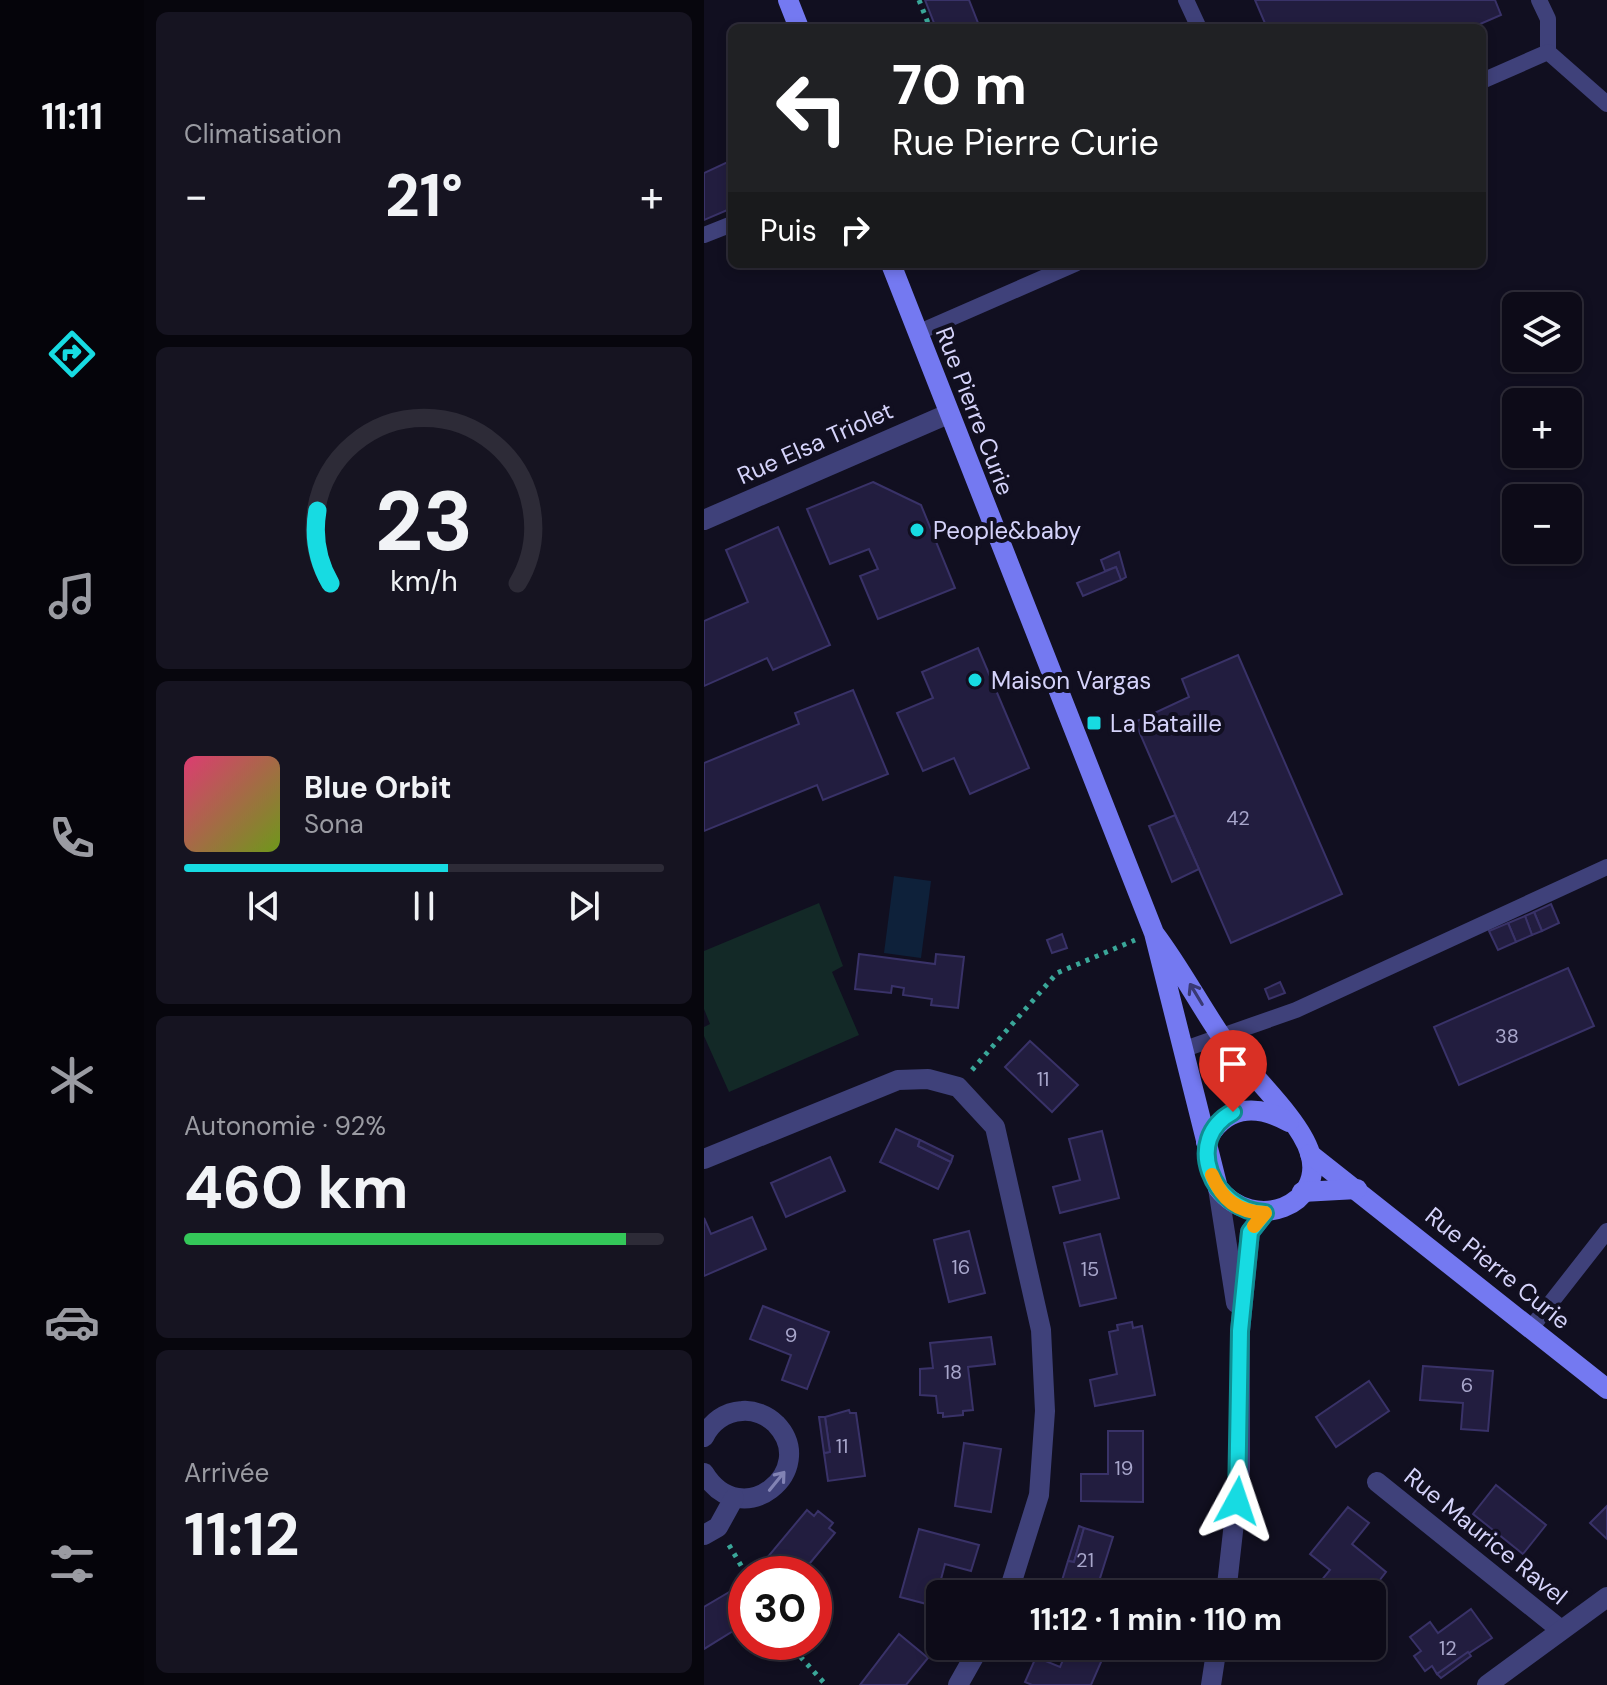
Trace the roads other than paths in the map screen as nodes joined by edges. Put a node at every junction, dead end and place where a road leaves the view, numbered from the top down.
1 (788, 0) edge
2 (1186, 0) edge
3 (1539, 0) edge
4 (797, 24) edge
5 (1197, 24) edge
6 (1548, 52) junction
7 (1486, 79) edge
8 (1607, 104) edge
9 (728, 226) edge
10 (704, 235) edge
11 (893, 268) edge
12 (1066, 268) edge
13 (917, 333) junction
14 (948, 414) junction
15 (704, 520) edge
16 (1607, 867) edge
17 (1154, 933) junction
18 (1222, 1036) junction
19 (1182, 1050) junction
20 (1292, 1124) junction
21 (1206, 1142) junction
22 (1310, 1154) junction
23 (704, 1159) edge
24 (1218, 1188) junction
25 (1357, 1189) junction
26 (1302, 1192) junction
27 (1265, 1213) junction
28 (1607, 1231) edge
29 (1531, 1328) junction
30 (1240, 1331) junction
31 (1607, 1389) edge
32 (704, 1437) edge
33 (704, 1473) edge
34 (1377, 1482) dead end
35 (734, 1498) junction
36 (711, 1531) edge
37 (1012, 1580) edge
38 (1228, 1580) edge
39 (1607, 1597) edge
40 (1561, 1630) junction
41 (972, 1660) edge
42 (1215, 1660) edge
43 (958, 1685) edge
44 (1211, 1685) edge
45 (1487, 1685) edge

1 - 4 street
2 - 5 lane
3 - 6 lane
6 - 7 lane
6 - 8 lane
9 - 10 lane
11 - 13 street, Rue Pierre Curie
12 - 13 lane
13 - 14 street, Rue Pierre Curie
14 - 15 street, Rue Elsa Triolet
14 - 17 street, Rue Pierre Curie
16 - 18 lane
18 -> 17 street, Rue Pierre Curie
17 - 19 street, Rue Pierre Curie
18 - 19 lane
18 - 20 street, Rue Pierre Curie
19 - 21 street, Rue Pierre Curie
20 - 21 street
20 - 22 street, Rue Pierre Curie
21 - 24 street, Rue Pierre Curie
22 - 25 street, Rue Pierre Curie
22 - 26 street
23 - 37 street
24 - 27 street
24 - 30 street
25 - 26 street
25 - 29 street, Rue Pierre Curie
26 - 27 street
27 - 30 street
28 - 29 lane
29 - 31 street, Rue Pierre Curie
30 - 38 street
35 -> 32 street
33 - 35 street
34 - 40 street, Rue Maurice Ravel
35 - 36 street
39 - 40 street, Rue Maurice Ravel
40 - 45 street, Rue Maurice Ravel
41 - 43 street
42 - 44 street

